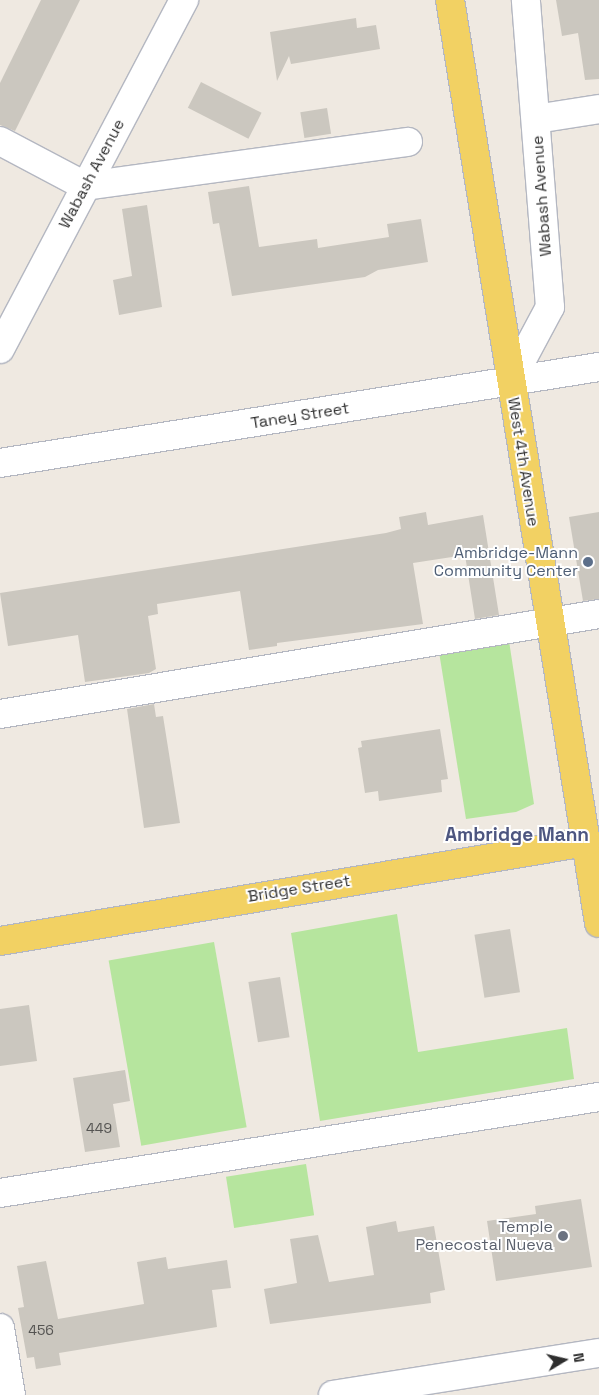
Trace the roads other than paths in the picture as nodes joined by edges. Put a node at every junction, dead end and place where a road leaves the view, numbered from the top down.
1 (184, 0) edge
2 (450, 0) edge
3 (526, 0) edge
4 (599, 109) edge
5 (536, 119) junction
6 (0, 141) edge
7 (408, 142) dead end
8 (85, 186) junction
9 (0, 349) edge
10 (599, 367) edge
11 (510, 382) junction
12 (0, 463) edge
13 (599, 614) edge
14 (548, 622) junction
15 (0, 714) edge
16 (592, 841) edge
17 (599, 923) edge
18 (0, 941) edge
19 (599, 1097) edge
20 (0, 1193) edge
21 (0, 1328) edge
22 (599, 1353) edge
23 (11, 1395) edge
24 (333, 1395) edge

1 - 8 street, Wabash Avenue
2 - 11 main road, West 4th Avenue
3 - 5 street, Wabash Avenue
4 - 5 street
5 - 11 street, Wabash Avenue
6 - 8 street
7 - 8 street
8 - 9 street, Wabash Avenue
10 - 11 street, Taney Street
11 - 12 street, Taney Street
11 - 14 main road, West 4th Avenue
13 - 14 street
14 - 15 street
14 - 16 main road, West 4th Avenue
16 - 17 main road, West 4th Avenue
16 - 18 main road, Bridge Street
19 - 20 street
21 - 23 street
22 - 24 street

